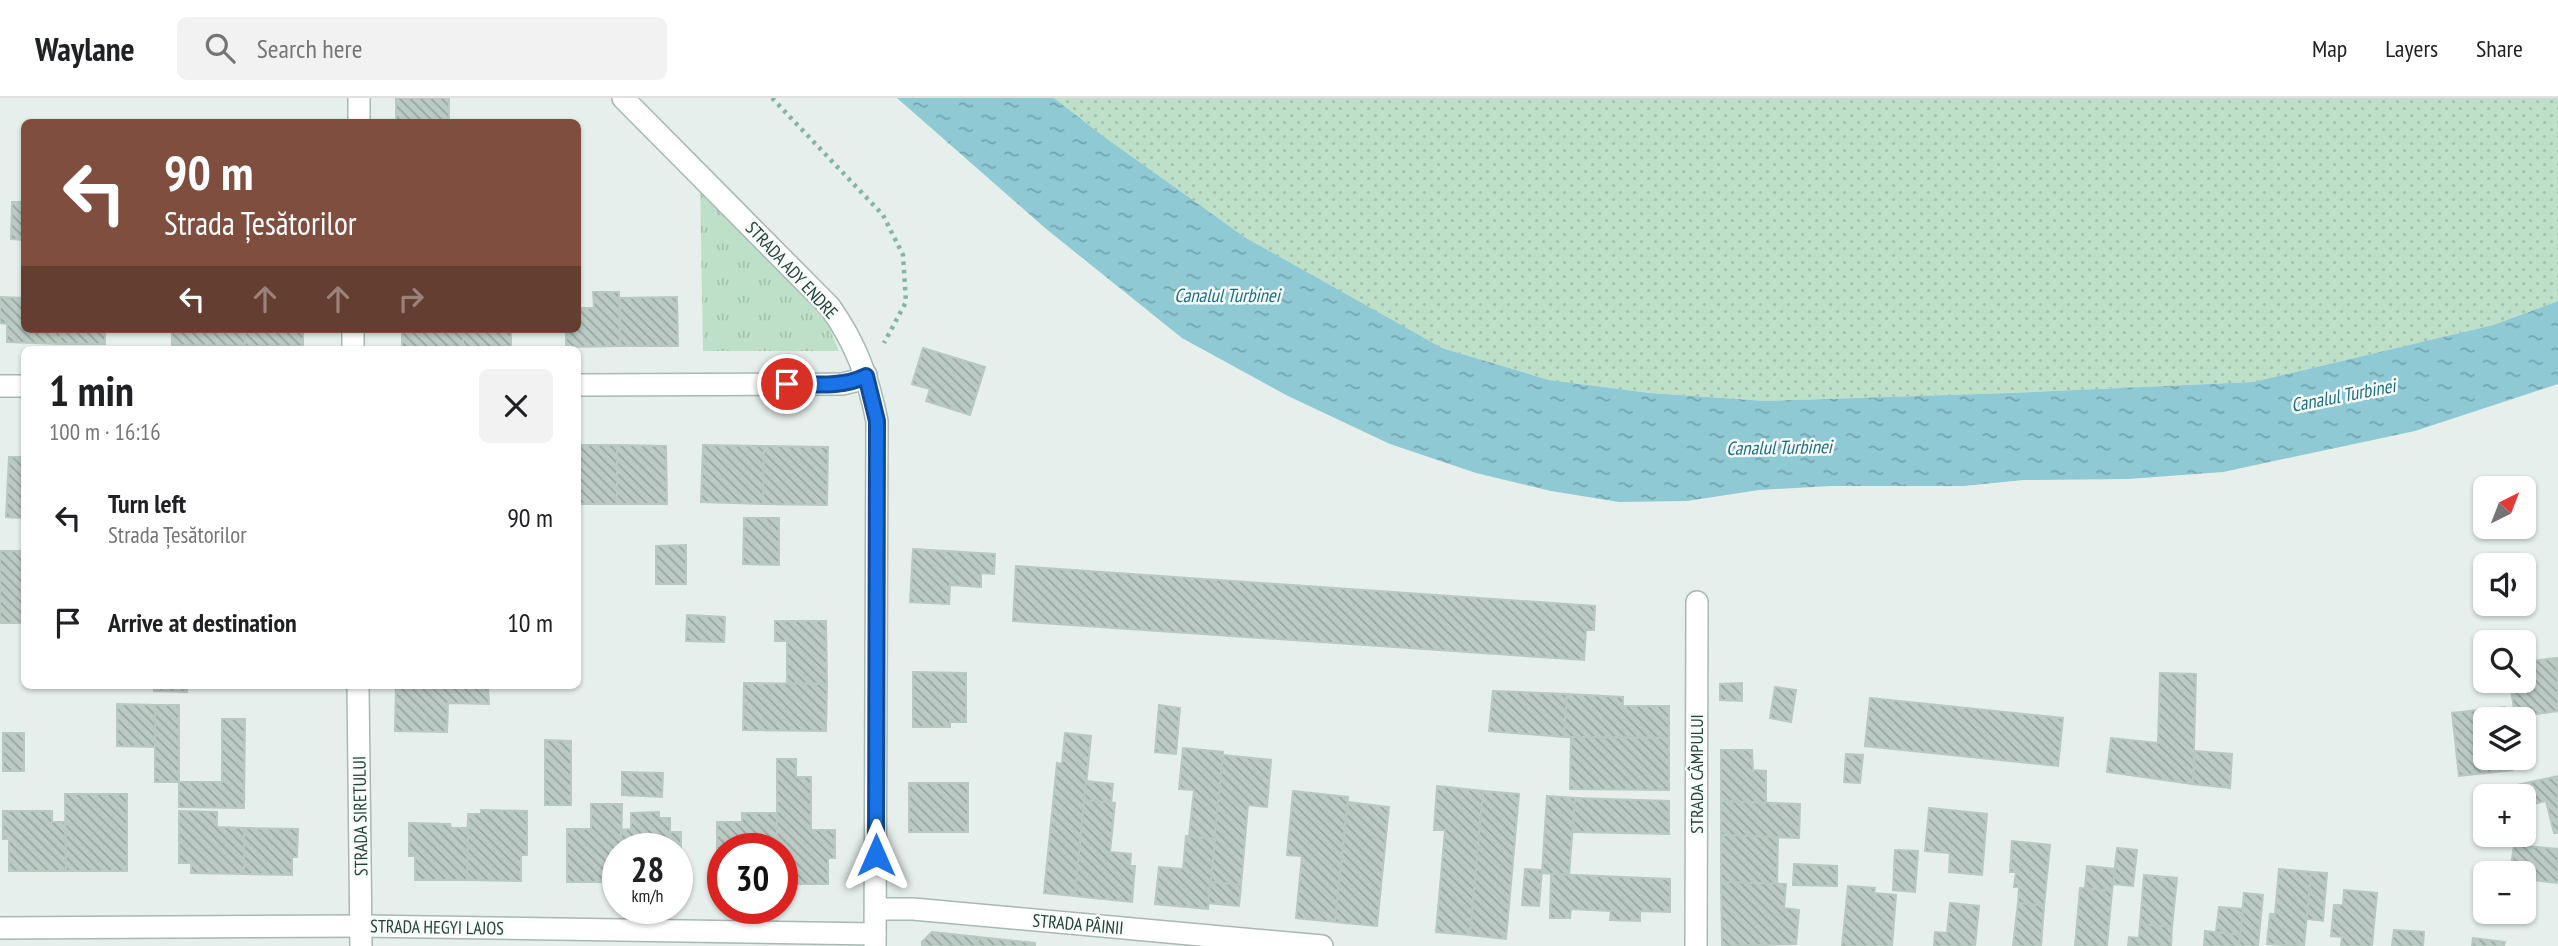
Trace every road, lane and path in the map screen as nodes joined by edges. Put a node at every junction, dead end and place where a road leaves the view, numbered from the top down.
1 (359, 98) edge
2 (623, 98) edge
3 (772, 98) edge
4 (359, 119) edge
5 (866, 376) junction
6 (581, 385) edge
7 (0, 386) edge
8 (21, 386) edge
9 (1697, 602) dead end
10 (358, 689) edge
11 (876, 909) junction
12 (0, 928) edge
13 (361, 936) edge
14 (875, 940) edge
15 (1322, 946) edge
16 (1696, 946) edge

1 - 4 street
2 - 5 street, STRADA ADY ENDRE
3 - 5 path
5 - 6 street
5 - 11 street, STRADA ADY ENDRE
7 - 8 street
9 - 16 street, STRADA CÂMPULUI
10 - 13 street, STRADA SIRETULUI
11 - 14 street, STRADA ADY ENDRE
11 - 15 street, STRADA PÂINII
12 - 13 street, STRADA HEGYI LAJOS
13 - 14 street, STRADA HEGYI LAJOS

